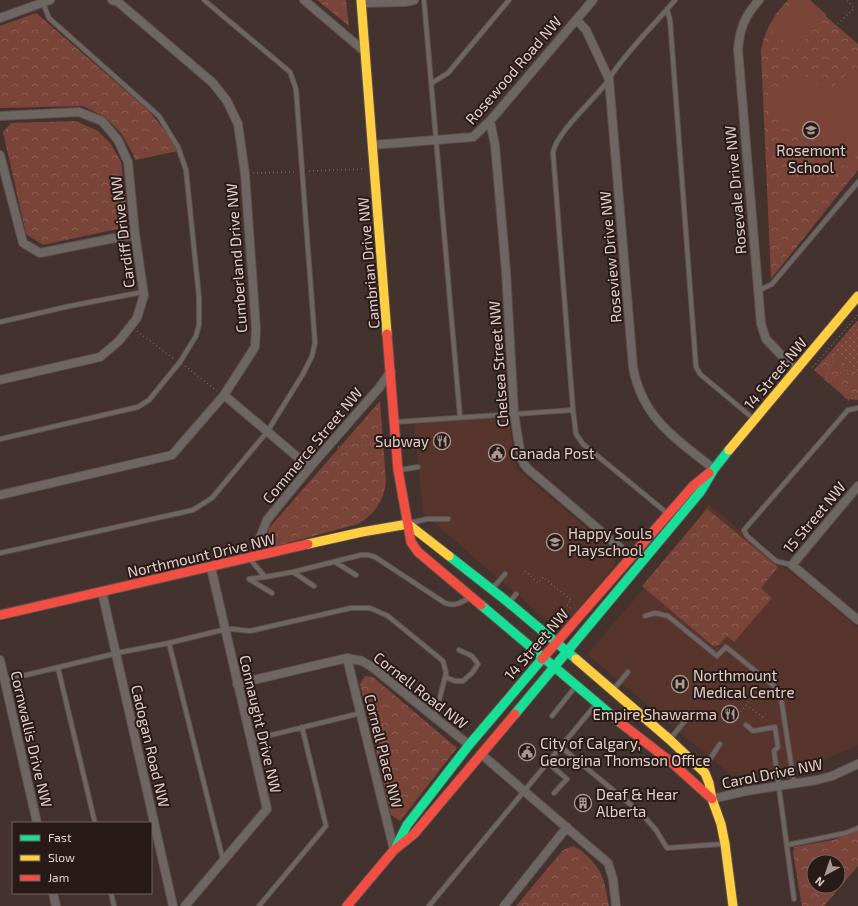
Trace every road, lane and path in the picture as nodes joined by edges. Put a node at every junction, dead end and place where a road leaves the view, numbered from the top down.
1 (204, 0) edge
2 (304, 0) edge
3 (414, 0) edge
4 (424, 0) edge
5 (509, 0) edge
6 (594, 0) edge
7 (675, 0) edge
8 (759, 0) edge
9 (846, 0) edge
10 (46, 1) edge
11 (118, 1) edge
12 (361, 2) edge
13 (667, 9) junction
14 (0, 18) edge
15 (577, 20) junction
16 (834, 31) dead end
17 (364, 51) junction
18 (609, 79) junction
19 (432, 83) junction
20 (0, 116) edge
21 (490, 121) junction
22 (437, 140) junction
23 (372, 145) junction
24 (0, 155) edge
25 (362, 169) dead end
26 (308, 171) dead end
27 (295, 172) dead end
28 (259, 173) dead end
29 (858, 182) edge
30 (135, 234) junction
31 (758, 291) junction
32 (144, 292) junction
33 (858, 296) edge
34 (858, 315) edge
35 (0, 322) edge
36 (140, 334) dead end
37 (176, 360) dead end
38 (182, 364) dead end
39 (798, 369) junction
40 (390, 371) junction
41 (0, 380) edge
42 (221, 393) junction
43 (858, 396) edge
44 (858, 408) edge
45 (572, 410) junction
46 (514, 413) junction
47 (460, 417) junction
48 (755, 420) junction
49 (394, 422) junction
50 (267, 432) junction
51 (0, 439) edge
52 (384, 444) dead end
53 (326, 448) junction
54 (311, 466) junction
55 (418, 467) dead end
56 (714, 469) junction
57 (398, 470) junction
58 (858, 486) edge
59 (0, 494) edge
60 (668, 514) junction
61 (448, 519) dead end
62 (408, 524) junction
63 (259, 540) dead end
64 (0, 553) edge
65 (631, 557) junction
66 (249, 559) junction
67 (335, 562) junction
68 (792, 565) junction
69 (211, 568) junction
70 (525, 571) dead end
71 (293, 572) junction
72 (505, 574) dead end
73 (356, 575) dead end
74 (265, 577) junction
75 (314, 586) dead end
76 (491, 590) junction
77 (102, 592) junction
78 (272, 593) dead end
79 (516, 594) dead end
80 (472, 597) junction
81 (508, 603) junction
82 (0, 616) edge
83 (645, 616) dead end
84 (574, 617) junction
85 (858, 620) edge
86 (224, 630) junction
87 (169, 643) junction
88 (556, 643) junction
89 (459, 650) dead end
90 (566, 652) junction
91 (116, 653) junction
92 (544, 656) junction
93 (347, 658) junction
94 (0, 660) edge
95 (554, 666) junction
96 (58, 668) junction
97 (628, 672) dead end
98 (445, 677) junction
99 (5, 680) junction
100 (237, 684) junction
101 (577, 686) junction
102 (613, 691) junction
103 (760, 698) dead end
104 (597, 703) junction
105 (746, 706) junction
106 (361, 713) junction
107 (552, 716) dead end
108 (434, 717) junction
109 (764, 718) dead end
110 (685, 721) dead end
111 (733, 721) dead end
112 (746, 725) dead end
113 (302, 727) junction
114 (250, 740) junction
115 (669, 740) junction
116 (720, 744) dead end
117 (469, 745) junction
118 (562, 747) junction
119 (481, 754) junction
120 (548, 763) junction
121 (858, 764) edge
122 (705, 773) junction
123 (794, 783) junction
124 (778, 785) junction
125 (524, 792) junction
126 (554, 793) dead end
127 (712, 800) junction
128 (37, 822) edge
129 (94, 822) edge
130 (567, 827) junction
131 (858, 828) edge
132 (725, 844) junction
133 (787, 845) junction
134 (394, 850) junction
135 (223, 862) junction
136 (53, 894) edge
137 (111, 894) edge
138 (794, 899) dead end
139 (56, 906) edge
140 (114, 906) edge
141 (173, 906) edge
142 (185, 906) edge
143 (259, 906) edge
144 (347, 906) edge
145 (429, 906) edge
146 (504, 906) edge
147 (616, 906) edge
148 (732, 906) edge

1 - 50 lane
2 - 17 street
3 - 12 street
4 - 19 lane
5 - 19 lane
6 - 15 street, Rosewood Road NW
7 - 13 lane
8 - 31 street, Rosevale Drive NW
9 - 16 path
10 - 14 street
10 - 51 lane
11 - 42 street, Cumberland Drive NW
12 - 17 street, Cambrian Drive NW
13 - 18 lane
13 - 48 lane
15 - 18 street, Roseview Drive NW
15 - 21 street, Rosewood Road NW
17 - 23 street, Cambrian Drive NW
18 - 45 lane
18 - 56 street, Roseview Drive NW
19 - 22 lane
20 - 30 street, Cardiff Drive NW
21 - 22 street, Rosewood Road NW
21 - 46 street, Chelsea Street NW
22 - 23 street, Rosewood Road NW
22 - 47 lane
23 - 40 street, Cambrian Drive NW
24 - 30 street
25 - 26 path
27 - 28 path
29 - 31 lane
30 - 32 street, Cardiff Drive NW
31 - 39 street, Rosevale Drive NW
32 - 35 lane
32 - 41 street, Cardiff Drive NW
33 - 39 street, 14 Street NW
34 - 43 path
36 - 37 path
38 - 42 path
39 - 48 street, 14 Street NW
40 - 49 street, Cambrian Drive NW
40 - 53 street, Commerce Street NW
42 - 50 street
42 - 59 street, Cumberland Drive NW
44 - 68 lane
45 - 46 lane
45 - 60 lane
46 - 47 lane
46 - 65 street, Chelsea Street NW
47 - 49 lane
48 - 56 street, 14 Street NW
49 - 57 street, Cambrian Drive NW
50 - 54 street
50 - 64 lane
52 - 53 path
53 - 54 street, Commerce Street NW
54 - 63 street, Commerce Street NW
55 - 57 lane
56 - 60 street, 14 Street NW
56 - 90 street, 14 Street NW
57 - 62 street, Cambrian Drive NW
58 - 68 street, 15 Street NW
60 - 65 street, 14 Street NW
61 - 62 lane
62 - 66 street, Northmount Drive NW
62 - 76 street
62 - 80 street
65 - 84 street, 14 Street NW
66 - 69 street, Northmount Drive NW
66 - 74 lane
67 - 71 lane
67 - 73 lane
67 - 80 lane
68 - 85 street
69 - 77 street, Northmount Drive NW
69 - 86 street, Connaught Drive NW
70 - 84 path
71 - 74 lane
71 - 75 lane
72 - 76 lane
74 - 78 lane
76 - 81 street
77 - 82 street, Northmount Drive NW
77 - 91 street, Cadogan Road NW
79 - 81 lane
80 - 92 street
81 - 88 street
83 - 123 lane
84 - 88 street, 14 Street NW
86 - 87 lane
86 - 98 lane
86 - 100 street, Connaught Drive NW
87 - 91 lane
87 - 135 lane
88 - 90 street
88 - 92 street, 14 Street NW
89 - 98 lane
90 - 95 street, 14 Street NW
90 - 102 street
91 - 96 lane
91 - 141 street, Cadogan Road NW
92 - 95 street
92 - 117 street, 14 Street NW
93 - 100 street, Cornell Road NW
93 - 106 street, Cornell Place NW
93 - 108 street, Cornell Road NW
94 - 99 street, Cornwallis Drive NW
95 - 101 street
95 - 119 street, 14 Street NW
96 - 99 lane
96 - 129 lane
97 - 102 lane
98 - 108 lane
99 - 128 street, Cornwallis Drive NW
100 - 114 street, Connaught Drive NW
101 - 104 street
101 - 107 lane
102 - 115 street
103 - 105 path
104 - 118 lane
104 - 127 street
105 - 109 path
105 - 111 path
106 - 113 lane
106 - 134 street, Cornell Place NW
108 - 117 street, Cornell Road NW
110 - 115 lane
112 - 124 lane
113 - 114 lane
113 - 143 lane
114 - 135 street, Connaught Drive NW
115 - 122 street
116 - 122 lane
117 - 134 street, 14 Street NW
118 - 120 lane
118 - 132 lane
119 - 125 street
119 - 134 street, 14 Street NW
120 - 125 lane
120 - 126 lane
121 - 123 street, Carol Drive NW
122 - 127 street
123 - 124 street, Carol Drive NW
124 - 127 street, Carol Drive NW
124 - 133 lane
125 - 130 street
125 - 145 lane
127 - 132 street
130 - 146 street
130 - 147 street
131 - 133 lane
132 - 148 street
133 - 138 lane
134 - 144 street, 14 Street NW
135 - 142 street, Connaught Drive NW
136 - 139 street
137 - 140 lane

